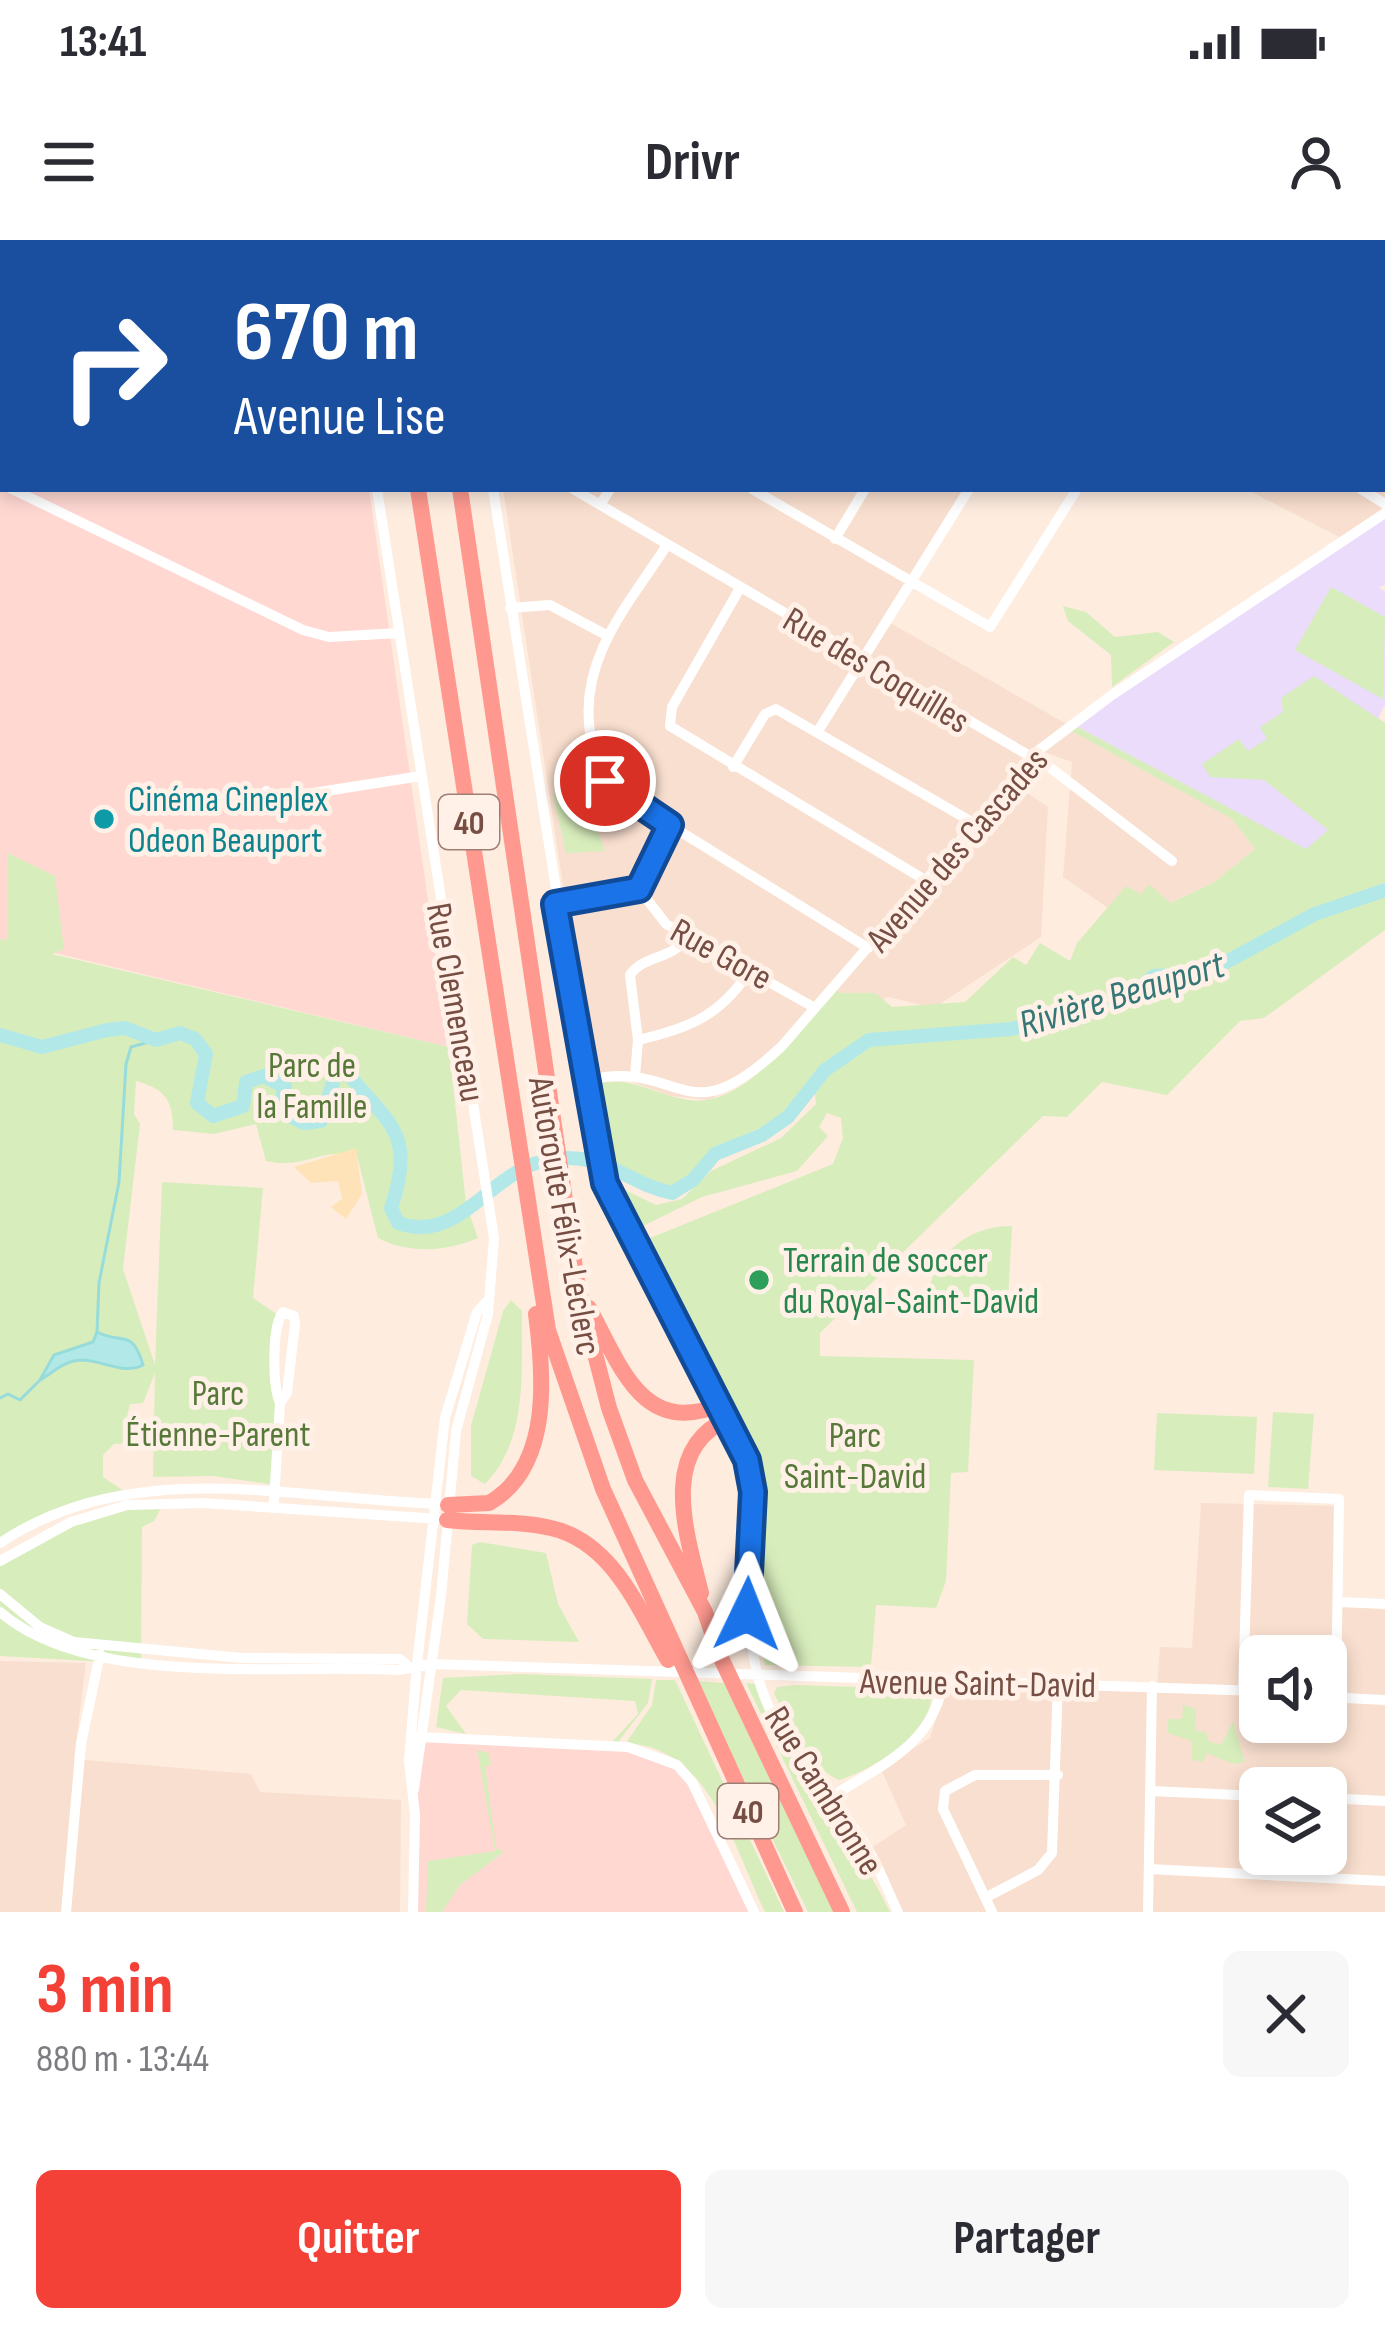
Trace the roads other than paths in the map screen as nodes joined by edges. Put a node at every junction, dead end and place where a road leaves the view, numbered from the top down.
1 (18, 492) edge
2 (377, 492) edge
3 (418, 492) edge
4 (460, 492) edge
5 (493, 492) edge
6 (578, 492) edge
7 (608, 492) edge
8 (757, 492) edge
9 (863, 492) edge
10 (967, 492) edge
11 (1075, 492) edge
12 (599, 505) junction
13 (1385, 513) edge
14 (835, 539) junction
15 (667, 544) junction
16 (910, 583) junction
17 (740, 588) junction
18 (510, 608) junction
19 (399, 632) junction
20 (608, 635) junction
21 (862, 660) junction
22 (818, 731) junction
23 (1031, 757) junction
24 (733, 767) junction
25 (421, 776) junction
26 (275, 799) dead end
27 (972, 821) junction
28 (670, 825) junction
29 (1172, 861) dead end
30 (925, 880) junction
31 (639, 889) junction
32 (555, 904) junction
33 (688, 937) junction
34 (868, 949) junction
35 (752, 969) junction
36 (815, 1007) junction
37 (638, 1040) junction
38 (635, 1076) junction
39 (588, 1080) junction
40 (532, 1247) junction
41 (578, 1288) junction
42 (280, 1402) junction
43 (726, 1411) junction
44 (274, 1502) junction
45 (441, 1512) junction
46 (0, 1544) edge
47 (0, 1561) edge
48 (0, 1594) edge
49 (1338, 1602) junction
50 (1385, 1604) edge
51 (0, 1612) edge
52 (705, 1612) junction
53 (1245, 1635) edge
54 (1336, 1635) edge
55 (100, 1651) junction
56 (412, 1664) junction
57 (432, 1664) junction
58 (1058, 1681) junction
59 (943, 1684) junction
60 (1151, 1685) junction
61 (1239, 1690) edge
62 (1347, 1698) edge
63 (1385, 1700) edge
64 (701, 1711) junction
65 (410, 1737) junction
66 (424, 1738) junction
67 (1058, 1775) junction
68 (414, 1789) junction
69 (1151, 1791) junction
70 (1239, 1795) edge
71 (830, 1798) junction
72 (1347, 1799) edge
73 (1385, 1801) edge
74 (1149, 1869) junction
75 (1385, 1881) edge
76 (986, 1898) junction
77 (66, 1912) edge
78 (412, 1912) edge
79 (754, 1912) edge
80 (795, 1912) edge
81 (842, 1912) edge
82 (898, 1912) edge
83 (992, 1912) edge
84 (1148, 1912) edge

1 - 19 street
2 - 19 street, Rue Clemenceau
3 - 40 highway, Autoroute Félix-Leclerc / 40
4 - 41 highway, Autoroute Félix-Leclerc / 40
5 - 18 street, Rue Cambronne
6 - 12 street, Rue des Coquilles
7 - 12 street
8 - 14 street
9 - 14 street
10 - 16 street
11 - 16 street
12 - 15 street, Rue des Coquilles
13 - 23 street, Avenue des Cascades
14 - 16 street
15 - 17 street, Rue des Coquilles
15 - 20 street
16 - 21 street
17 - 21 street, Rue des Coquilles
17 - 24 street
18 - 20 street
18 - 32 street, Rue Cambronne
19 - 25 street, Rue Clemenceau
20 - 28 street
21 - 22 street
21 - 23 street, Rue des Coquilles
22 - 24 street
22 - 27 street
23 - 27 street, Avenue des Cascades
23 - 29 street, Rue des Coquilles
24 - 30 street
25 - 26 street
25 - 45 street, Rue Clemenceau
27 - 30 street, Avenue des Cascades
28 - 31 street
28 - 34 street
30 - 34 street, Avenue des Cascades
31 - 32 street
31 - 33 street, Rue Gore
32 - 39 street, Rue Cambronne
33 - 35 street, Rue Gore
33 - 37 street
34 - 36 street, Avenue des Cascades
35 - 36 street, Rue Gore
35 - 37 street
36 - 38 street, Avenue des Cascades
37 - 38 street
38 - 39 street, Avenue des Cascades
39 - 43 street, Rue Cambronne
40 - 45 highway
40 - 64 highway, Autoroute Félix-Leclerc / 40
41 - 43 highway
41 - 52 highway, Autoroute Félix-Leclerc / 40
42 - 42 street
42 - 44 street
43 - 52 highway
43 - 71 street, Rue Cambronne
44 - 45 street
44 - 46 street
44 - 47 street
45 - 56 street, Rue Clemenceau
45 - 57 street, Rue Clemenceau
45 - 64 highway
48 - 55 street, Avenue Saint-David
49 - 50 street
49 - 53 street
49 - 54 street
51 - 55 street, Avenue Saint-David
52 - 81 highway, Autoroute Félix-Leclerc / 40
55 - 56 street, Avenue Saint-David
55 - 77 street
56 - 57 street, Avenue Saint-David
56 - 65 street, Rue Clemenceau
57 - 59 street, Avenue Saint-David
57 - 66 street, Rue Clemenceau
58 - 59 street, Avenue Saint-David
58 - 60 street, Avenue Saint-David
58 - 67 street
59 - 71 street
60 - 61 street, Avenue Saint-David
60 - 69 street
62 - 63 street
64 - 80 highway, Autoroute Félix-Leclerc / 40
65 - 66 street
65 - 68 street, Rue Clemenceau
66 - 68 street, Rue Clemenceau
66 - 79 street
67 - 76 street
67 - 76 street
68 - 78 street, Rue Clemenceau
69 - 70 street
69 - 74 street
71 - 82 street, Rue Cambronne
72 - 73 street
74 - 75 street
74 - 84 street
76 - 83 street

